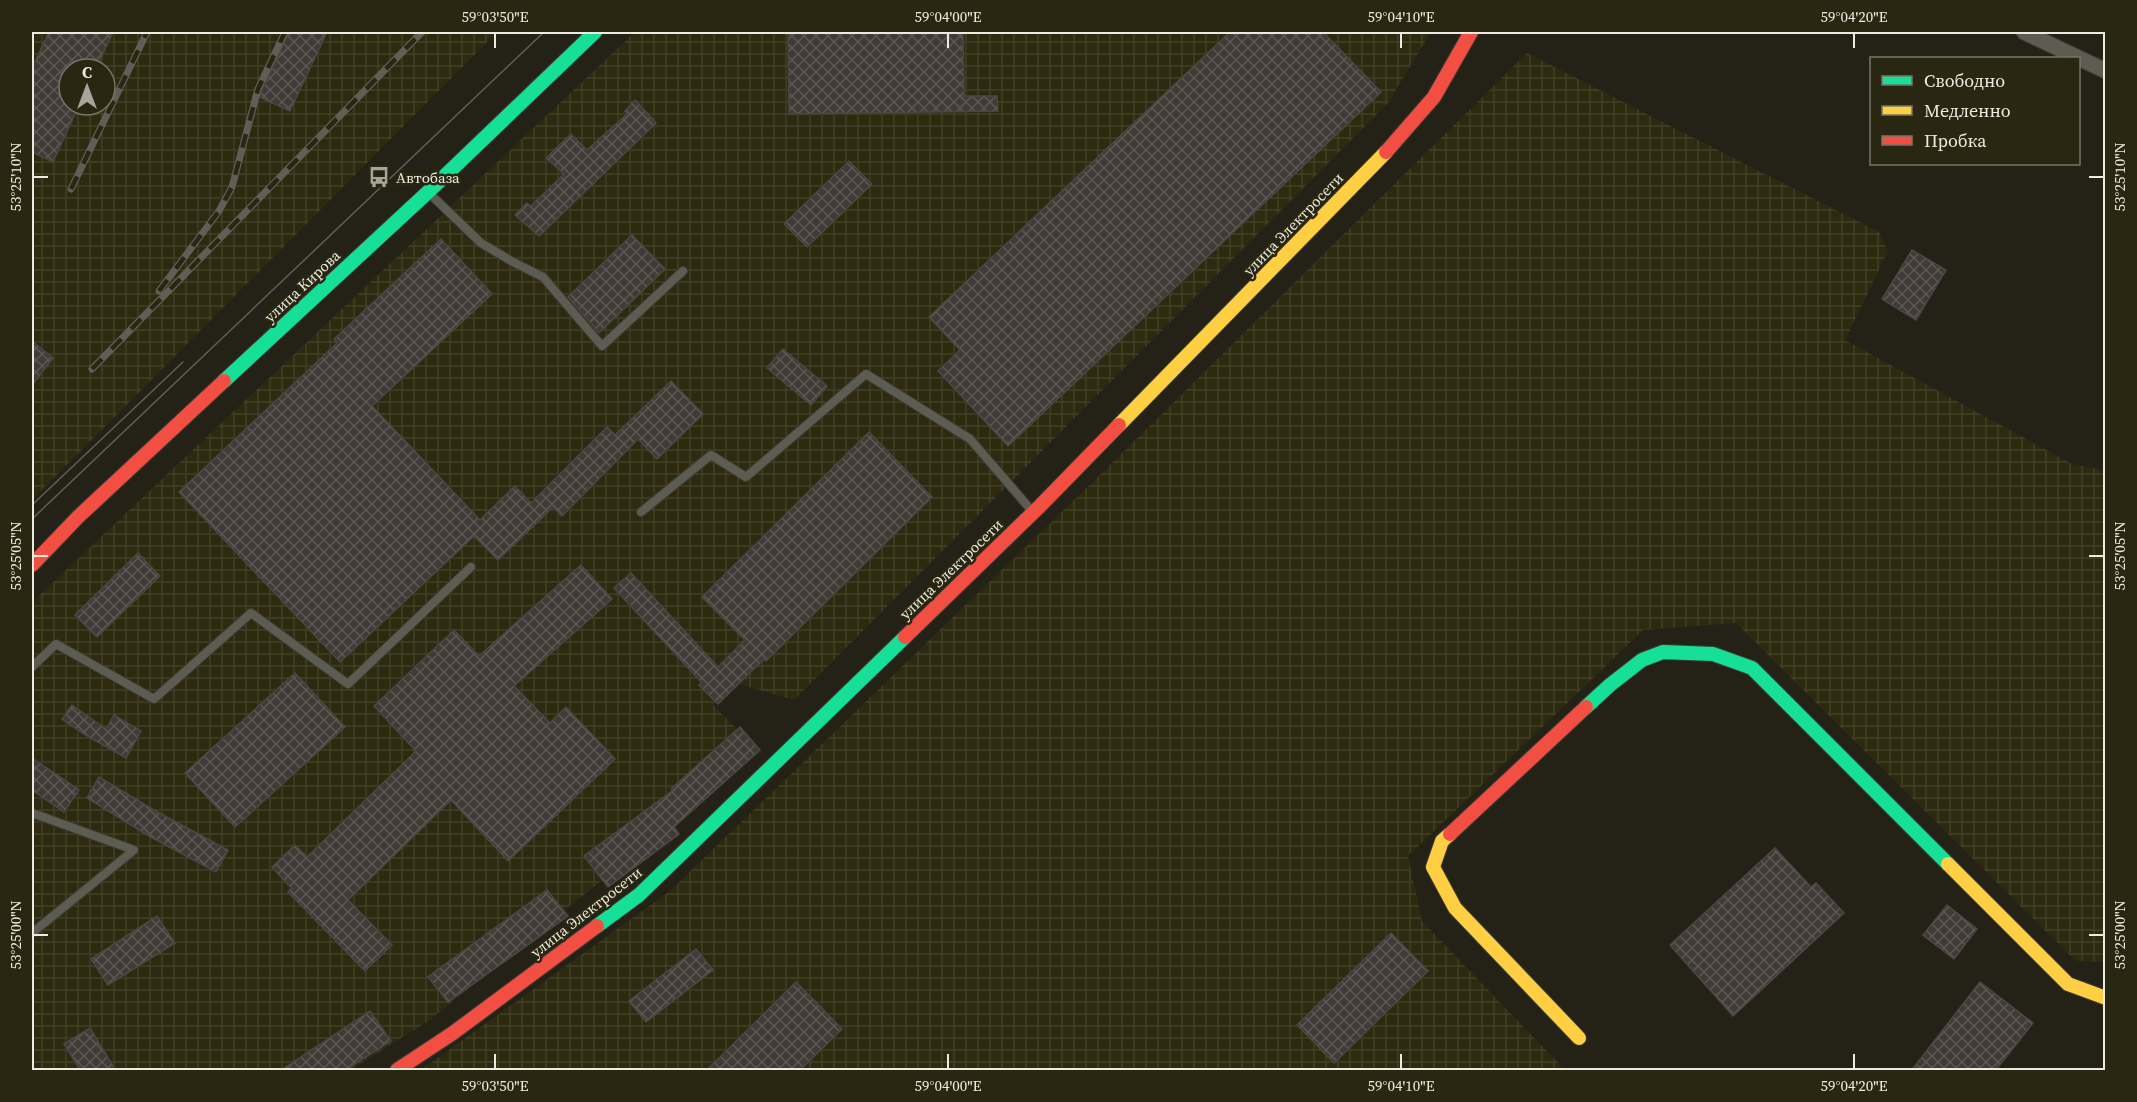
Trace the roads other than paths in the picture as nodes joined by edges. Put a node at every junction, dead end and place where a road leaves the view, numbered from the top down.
1 (595, 32) edge
2 (1471, 32) edge
3 (2024, 32) edge
4 (2077, 57) edge
5 (2080, 59) edge
6 (2106, 71) edge
7 (428, 192) junction
8 (683, 271) dead end
9 (641, 512) dead end
10 (1033, 512) junction
11 (32, 565) edge
12 (471, 567) dead end
13 (32, 667) edge
14 (32, 813) edge
15 (32, 933) edge
16 (2106, 998) edge
17 (1579, 1038) dead end
18 (397, 1071) edge

1 - 7 street, улица Кирова
2 - 10 street, улица Электросети
3 - 4 street
5 - 6 street
7 - 8 lane
7 - 11 street, улица Кирова
9 - 10 lane
10 - 18 street, улица Электросети
12 - 13 lane
14 - 15 lane
16 - 17 street

